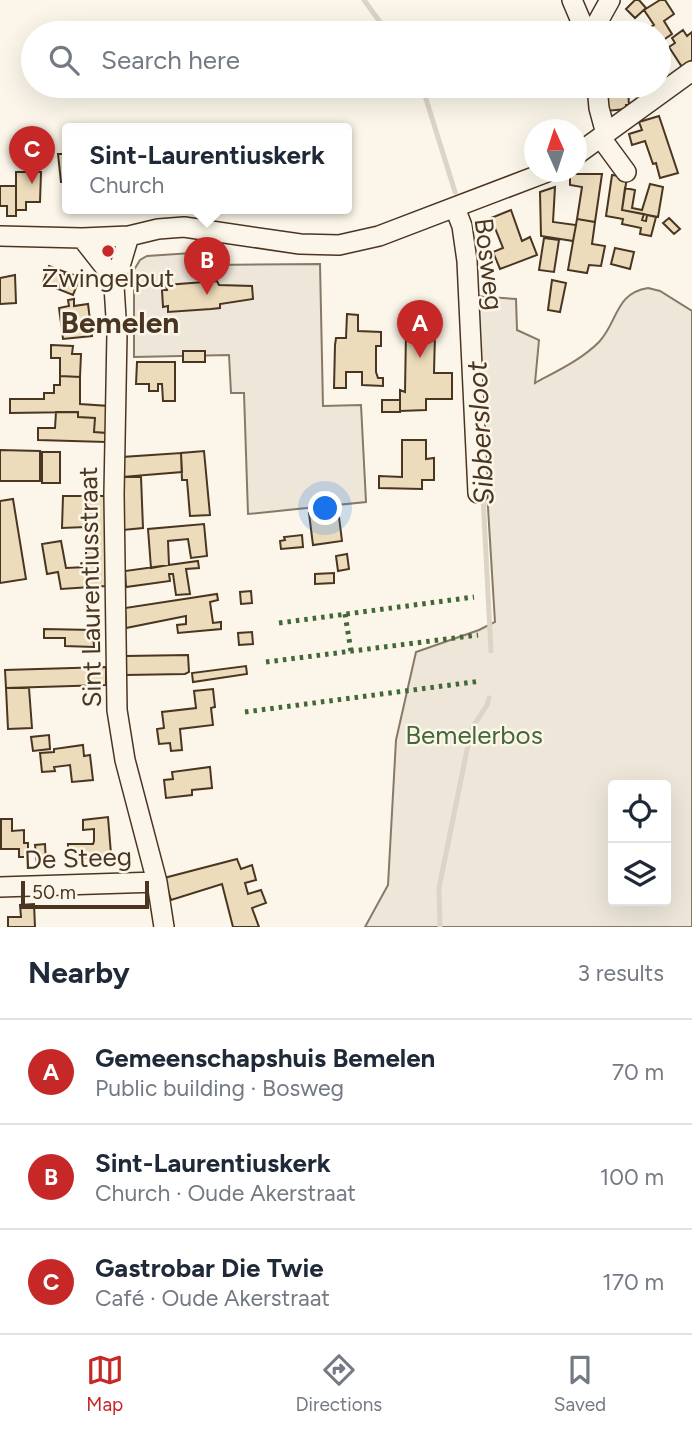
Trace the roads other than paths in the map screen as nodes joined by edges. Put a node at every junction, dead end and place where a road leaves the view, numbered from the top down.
1 (572, 0) edge
2 (610, 0) edge
3 (581, 21) edge
4 (598, 21) edge
5 (692, 71) edge
6 (671, 86) edge
7 (598, 98) edge
8 (655, 98) edge
9 (603, 136) junction
10 (587, 147) edge
11 (626, 172) dead end
12 (524, 181) edge
13 (455, 208) junction
14 (0, 236) edge
15 (129, 236) junction
16 (82, 238) junction
17 (114, 286) junction
18 (478, 493) dead end
19 (157, 882) junction
20 (0, 887) edge
21 (164, 927) edge

1 - 3 street
2 - 4 street
5 - 6 street
7 - 9 street
8 - 9 street
9 - 10 street
9 - 11 street
12 - 13 street
13 - 15 street
13 - 18 street, Bosweg
14 - 16 street
15 - 16 street
15 - 17 street, Sint Laurentiusstraat
16 - 17 street, Sint Laurentiusstraat
17 - 19 street, Sint Laurentiusstraat
19 - 20 street, De Steeg
19 - 21 street, Sint Laurentiusstraat

